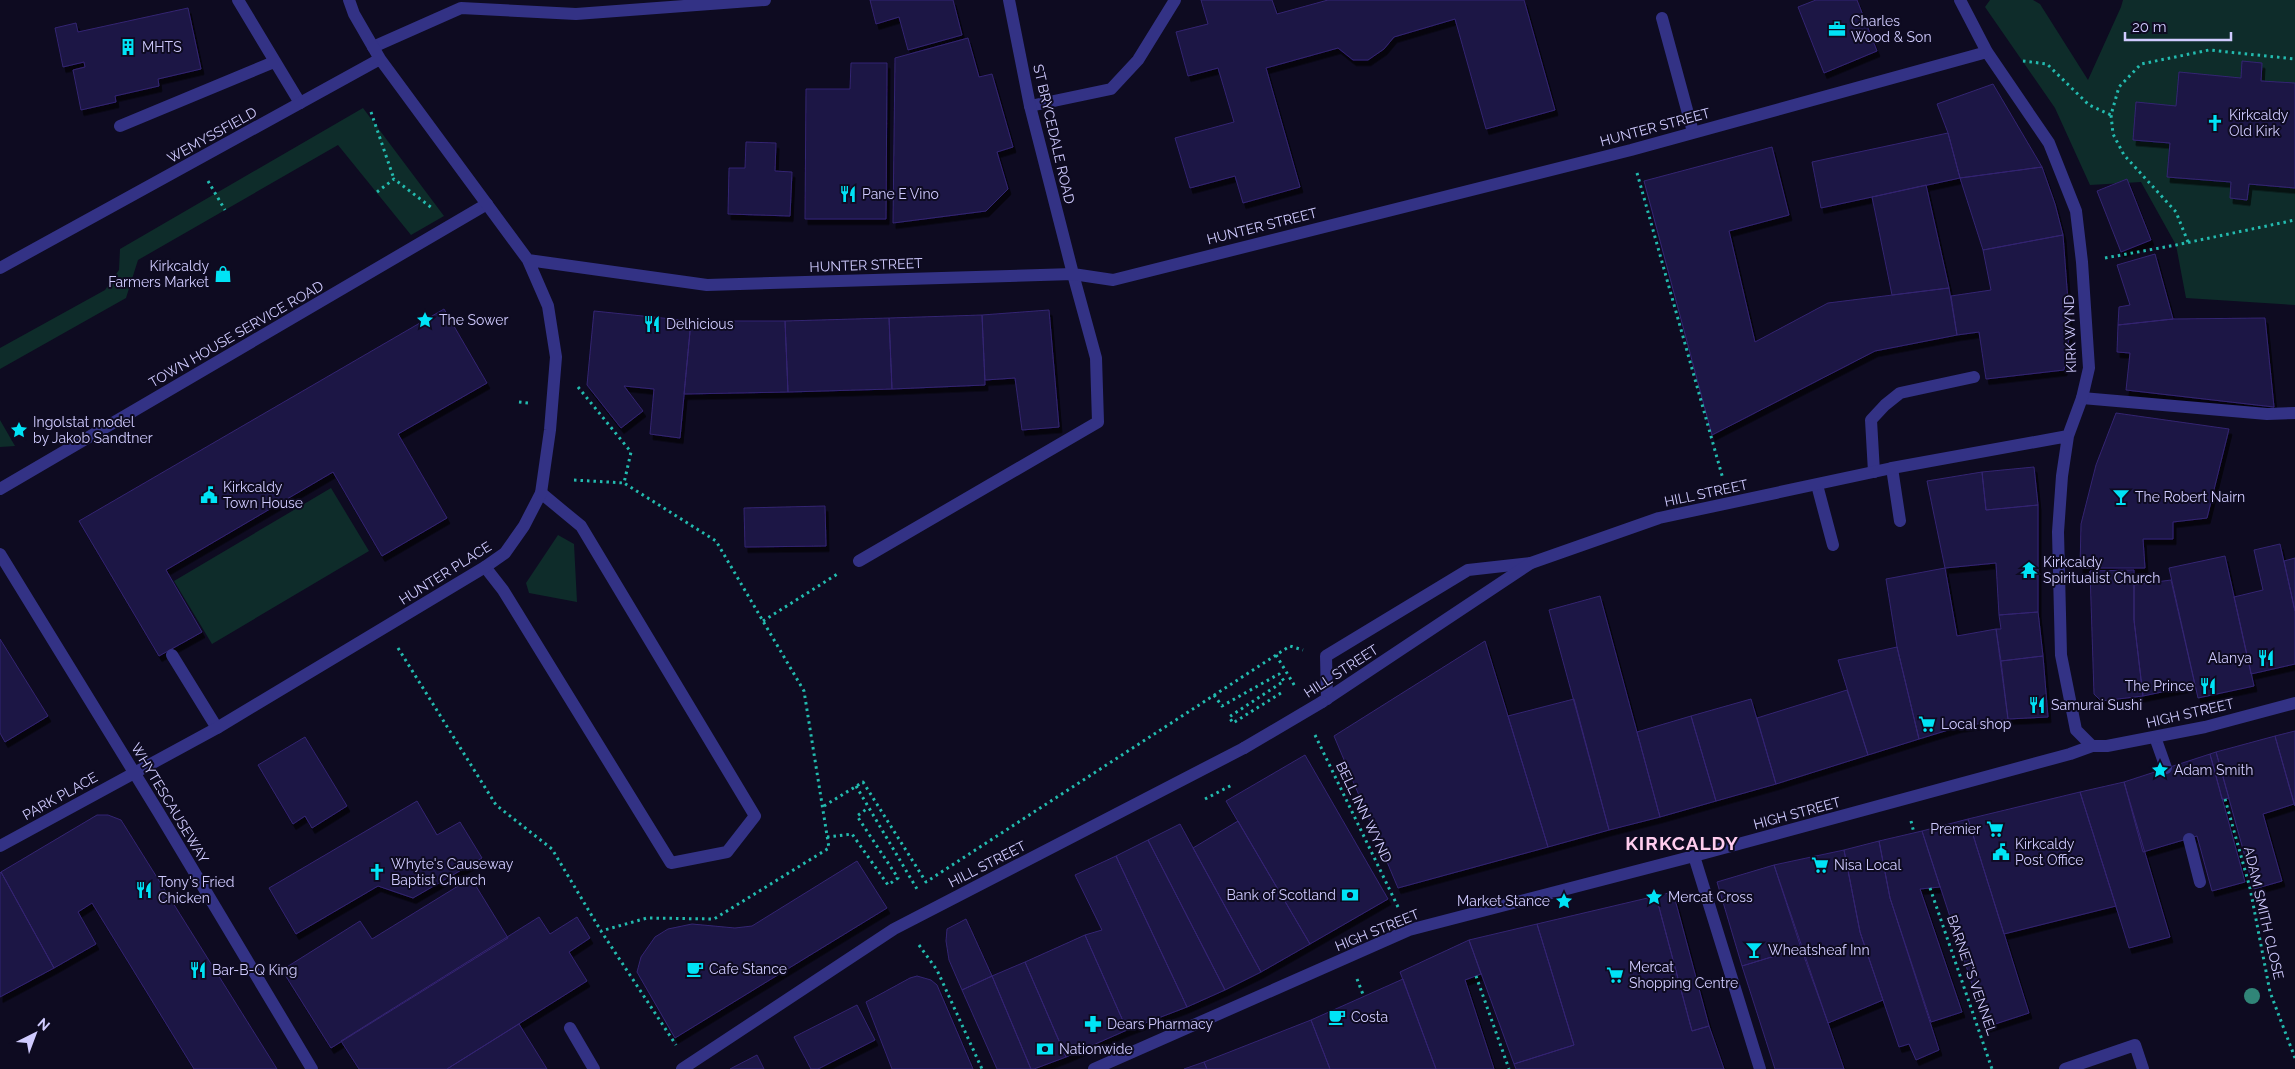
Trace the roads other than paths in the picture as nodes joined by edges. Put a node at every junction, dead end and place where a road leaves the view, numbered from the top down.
1 (238, 0) edge
2 (349, 0) edge
3 (765, 0) edge
4 (1009, 0) edge
5 (1176, 0) edge
6 (1960, 0) edge
7 (1662, 18) dead end
8 (373, 47) junction
9 (1987, 52) junction
10 (380, 59) junction
11 (274, 62) junction
12 (300, 103) junction
13 (1030, 106) junction
14 (120, 126) dead end
15 (1694, 132) junction
16 (487, 204) junction
17 (528, 260) junction
18 (0, 268) edge
19 (1073, 274) junction
20 (1974, 378) dead end
21 (2082, 398) junction
22 (2295, 414) edge
23 (2068, 436) junction
24 (1892, 468) junction
25 (1874, 472) junction
26 (1817, 485) junction
27 (0, 489) edge
28 (541, 493) junction
29 (1900, 520) dead end
30 (1833, 545) dead end
31 (0, 554) edge
32 (859, 561) road end
33 (1531, 563) junction
34 (485, 567) junction
35 (172, 655) dead end
36 (1324, 700) junction
37 (2295, 703) edge
38 (217, 728) junction
39 (2155, 737) junction
40 (2092, 746) junction
41 (2166, 768) dead end
42 (135, 773) junction
43 (2189, 839) dead end
44 (0, 846) edge
45 (1694, 856) junction
46 (2200, 882) dead end
47 (570, 1028) dead end
48 (685, 1067) edge
49 (312, 1069) edge
50 (594, 1069) edge
51 (1094, 1069) edge
52 (1760, 1069) edge
53 (2065, 1069) edge
54 (2143, 1069) edge

1 - 11 street
2 - 8 street
3 - 8 street
4 - 13 street, ST BRYCEDALE ROAD
5 - 13 street
6 - 9 street, KIRK WYND
7 - 15 street
8 - 10 street
9 - 15 street, HUNTER STREET
9 - 21 street, KIRK WYND
10 - 12 street, WEMYSSFIELD
10 - 16 street, HUNTER PLACE
11 - 12 street
11 - 14 street
12 - 18 street, WEMYSSFIELD
13 - 19 street, ST BRYCEDALE ROAD
15 - 19 street, HUNTER STREET
16 - 17 street, HUNTER PLACE
16 - 27 street, TOWN HOUSE SERVICE ROAD
17 - 19 street, HUNTER STREET
17 - 28 street, HUNTER PLACE
19 - 32 street, ST BRYCEDALE ROAD
20 - 25 street
21 - 22 street
21 - 23 street, KIRK WYND
23 - 24 street, HILL STREET
23 - 40 street, KIRK WYND
24 - 25 street, HILL STREET
24 - 29 street
25 - 26 street, HILL STREET
26 - 30 street
26 - 33 street, HILL STREET
28 - 34 street, HUNTER PLACE
28 - 34 street
31 - 42 street, WHYTESCAUSEWAY
33 - 36 street, HILL STREET
33 - 36 street
34 - 38 street, HUNTER PLACE
35 - 38 street
36 - 48 street, HILL STREET, bridge
37 - 39 street, HIGH STREET
38 - 42 street, HUNTER PLACE
39 - 40 street, HIGH STREET
39 - 41 street
40 - 45 street, HIGH STREET
42 - 44 street, PARK PLACE
42 - 49 street, WHYTESCAUSEWAY
43 - 46 street
45 - 51 street, HIGH STREET
45 - 52 street
47 - 50 street
53 - 54 street

